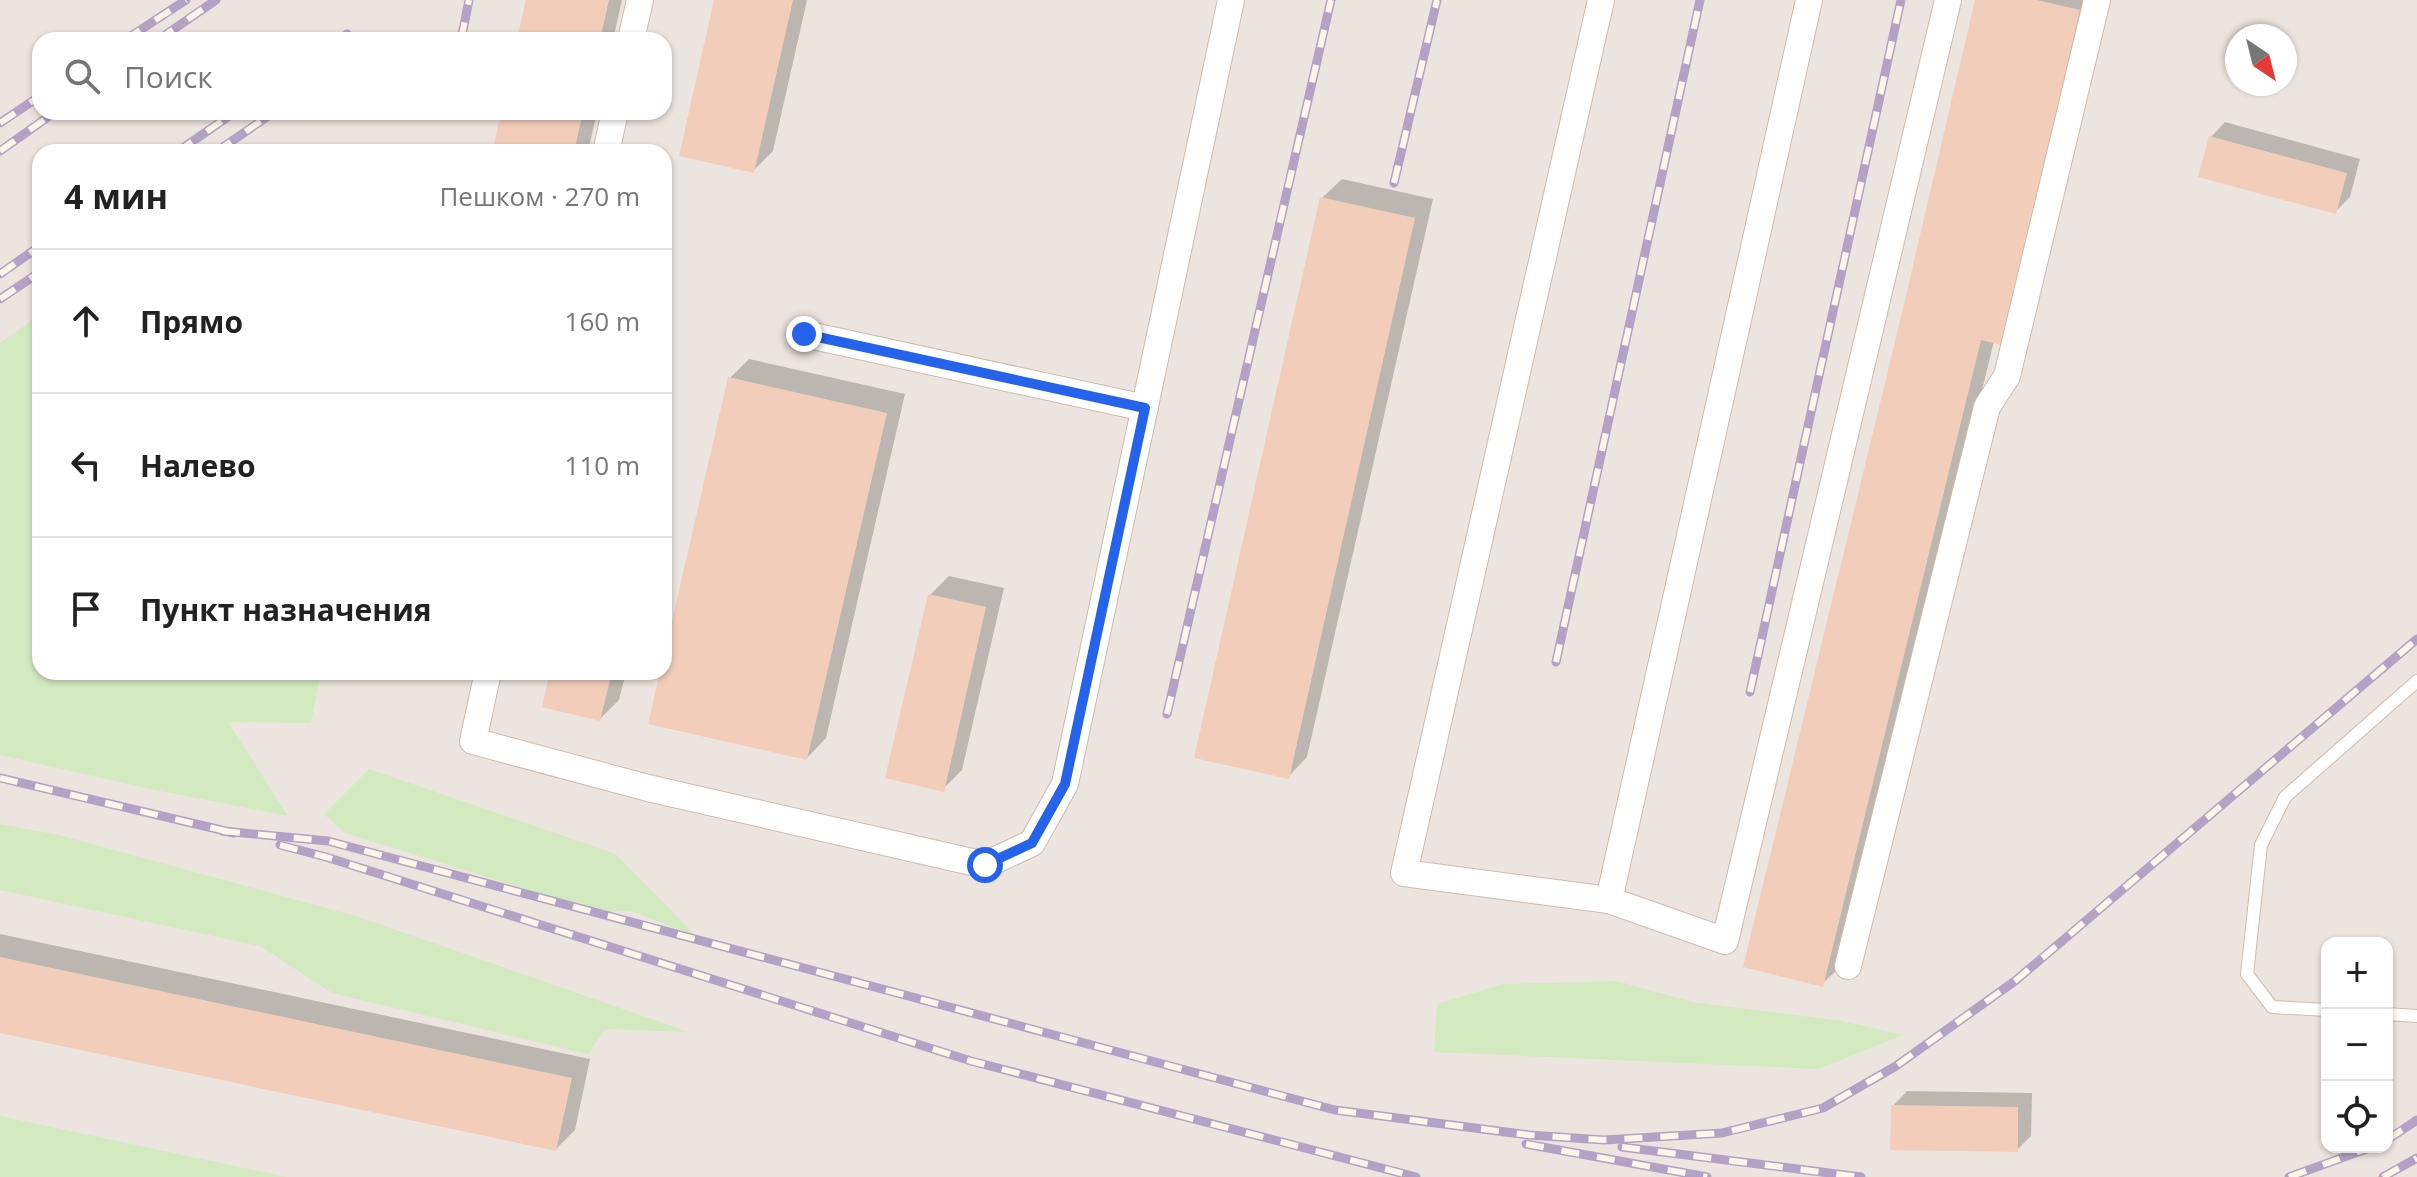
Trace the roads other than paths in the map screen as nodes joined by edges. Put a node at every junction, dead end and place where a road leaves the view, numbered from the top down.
1 (640, 0) edge
2 (1231, 0) edge
3 (1601, 0) edge
4 (1809, 0) edge
5 (1948, 0) edge
6 (2097, 0) edge
7 (633, 32) edge
8 (613, 120) edge
9 (608, 144) edge
10 (804, 334) dead end
11 (1145, 408) junction
12 (486, 680) edge
13 (2417, 681) edge
14 (1609, 900) junction
15 (1848, 966) dead end
16 (2321, 1010) edge
17 (2393, 1014) edge
18 (2417, 1016) edge

1 - 7 street
2 - 11 street
3 - 14 street
4 - 14 street
5 - 14 street
6 - 15 street
8 - 9 street
10 - 11 street
11 - 12 street
13 - 16 lane
17 - 18 lane

